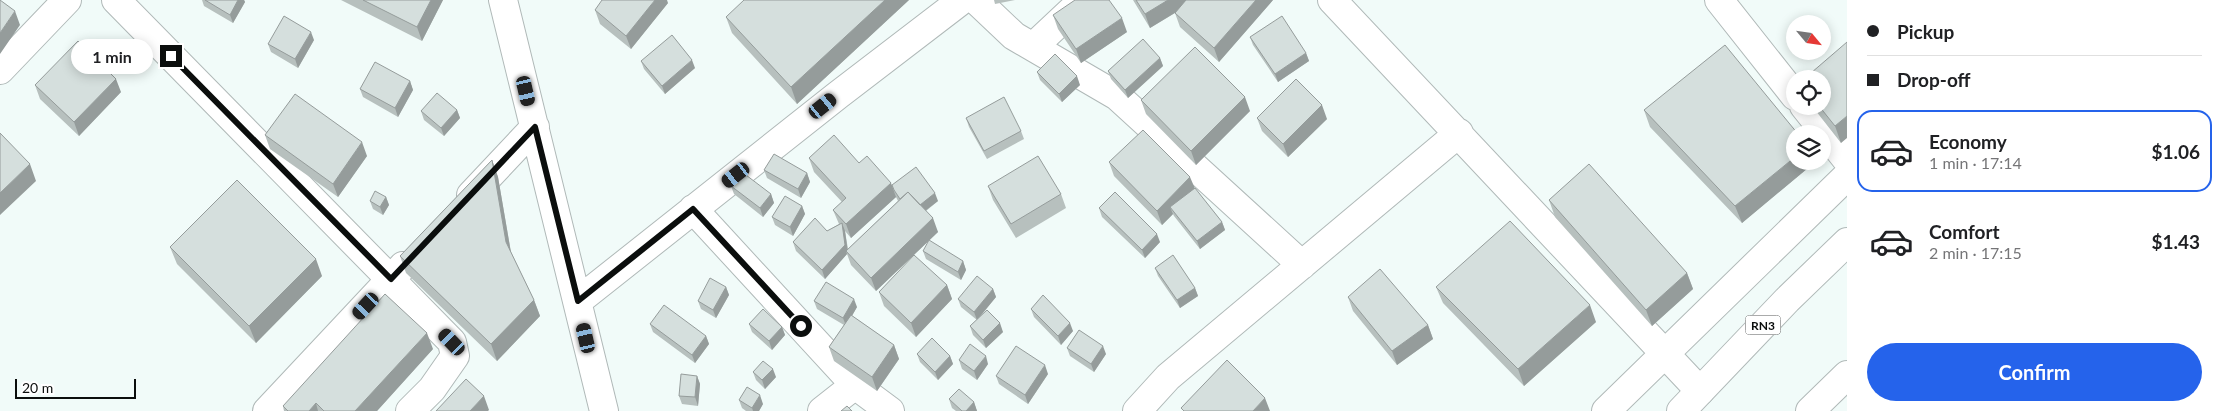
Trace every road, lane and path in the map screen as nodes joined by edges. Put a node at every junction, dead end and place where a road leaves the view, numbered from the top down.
1 (67, 0) edge
2 (116, 0) edge
3 (504, 0) edge
4 (962, 0) edge
5 (976, 0) edge
6 (1083, 0) edge
7 (1332, 0) edge
8 (1719, 0) edge
9 (1032, 47) junction
10 (0, 70) edge
11 (1786, 85) edge
12 (1811, 115) edge
13 (535, 127) junction
14 (1459, 133) junction
15 (1847, 160) edge
16 (1847, 176) edge
17 (693, 209) junction
18 (453, 214) edge
19 (1847, 242) edge
20 (418, 250) edge
21 (1302, 265) junction
22 (391, 279) junction
23 (578, 301) junction
24 (1666, 354) junction
25 (1847, 375) edge
26 (855, 385) junction
27 (1700, 391) junction
28 (267, 411) edge
29 (410, 411) edge
30 (604, 411) edge
31 (822, 411) edge
32 (890, 411) edge
33 (1137, 411) edge
34 (1606, 411) edge
35 (1680, 411) edge
36 (1810, 411) edge

1 - 10 main road
2 - 22 main road
3 - 13 main road
4 - 17 main road
5 - 9 main road
6 - 9 main road
7 - 14 main road
8 - 11 main road
9 - 21 main road
12 - 15 main road
13 - 18 main road
13 - 23 main road
14 - 21 main road
14 - 24 main road
16 - 24 main road
17 - 23 main road
17 - 26 main road
19 - 27 main road, RN3
20 - 22 main road
21 - 33 main road
22 - 28 main road
22 - 29 main road
23 - 30 main road
24 - 27 main road
24 - 34 main road
25 - 36 main road
26 - 31 main road
26 - 32 main road
27 - 35 main road, RN3

